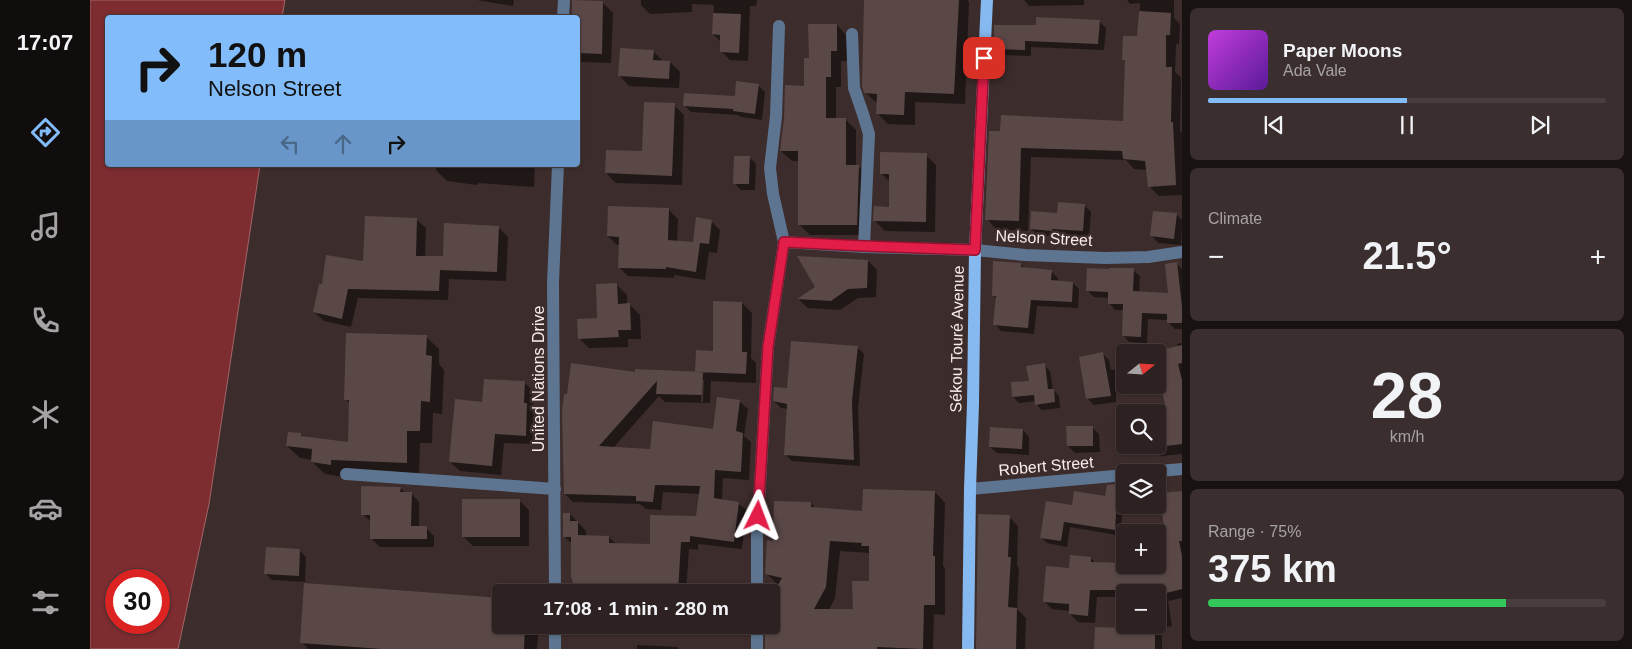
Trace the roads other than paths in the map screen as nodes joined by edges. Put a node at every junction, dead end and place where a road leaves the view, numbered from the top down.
1 (564, 0) edge
2 (987, 0) edge
3 (564, 15) edge
4 (779, 26) dead end
5 (852, 34) dead end
6 (558, 167) edge
7 (784, 242) junction
8 (864, 246) junction
9 (975, 250) junction
10 (1182, 252) edge
11 (1182, 469) edge
12 (1166, 470) edge
13 (346, 474) dead end
14 (1116, 476) edge
15 (555, 489) junction
16 (970, 489) junction
17 (555, 584) edge
18 (757, 584) edge
19 (555, 634) edge
20 (757, 634) edge
21 (555, 649) edge
22 (757, 649) edge
23 (968, 649) edge

1 - 3 street
2 - 9 main road, Sékou Touré Avenue
4 - 7 street
5 - 8 street
6 - 15 street, United Nations Drive
7 - 8 street, Nelson Street
7 - 18 street
8 - 9 street, Nelson Street
9 - 10 street, Nelson Street
9 - 16 main road, Sékou Touré Avenue
11 - 12 street
13 - 15 street
14 - 16 street, Robert Street
15 - 17 street, United Nations Drive
16 - 23 main road, Sékou Touré Avenue
19 - 21 street
20 - 22 street

